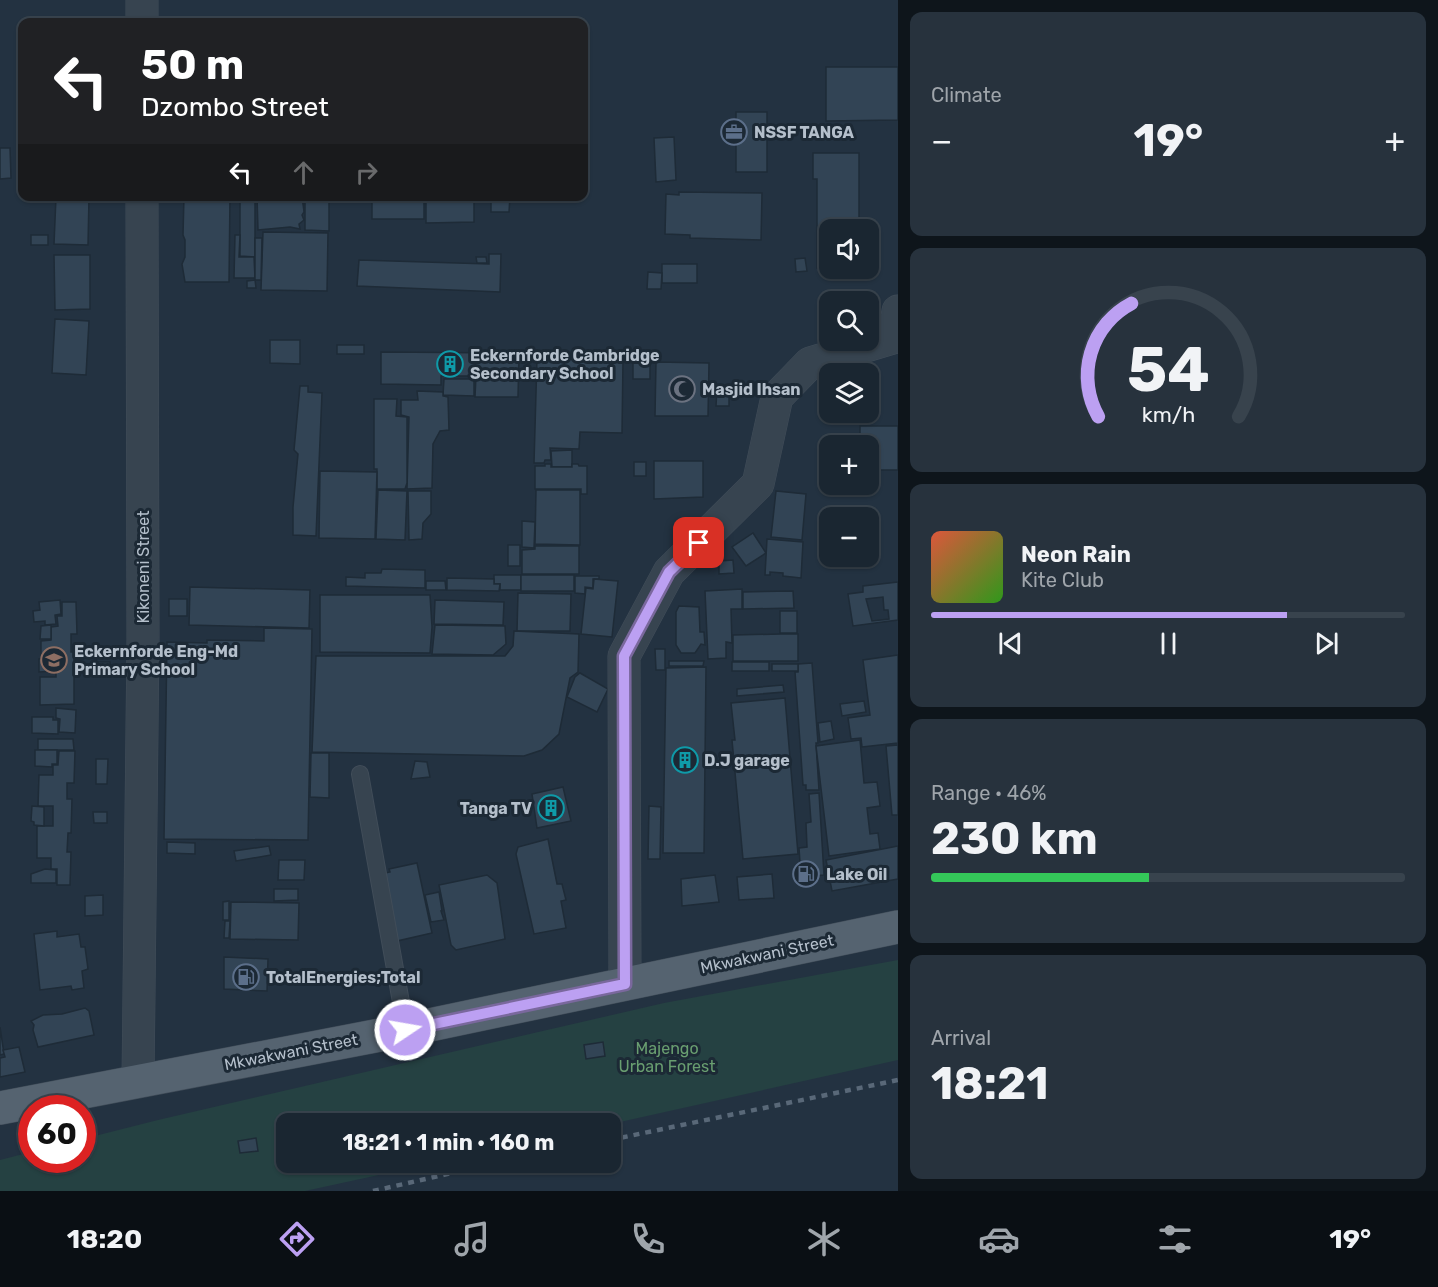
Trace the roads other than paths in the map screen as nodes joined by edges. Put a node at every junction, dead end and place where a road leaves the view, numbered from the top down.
1 (142, 0) edge
2 (142, 18) edge
3 (142, 201) edge
4 (898, 311) edge
5 (360, 774) dead end
6 (898, 927) edge
7 (625, 984) junction
8 (405, 1030) junction
9 (138, 1081) junction
10 (0, 1108) edge

1 - 2 street
3 - 9 street, Kikoneni Street
4 - 7 street
5 - 8 lane
6 - 7 main road, Mkwakwani Street
7 - 8 main road, Mkwakwani Street
8 - 9 main road, Mkwakwani Street
9 - 10 main road, Mkwakwani Street

